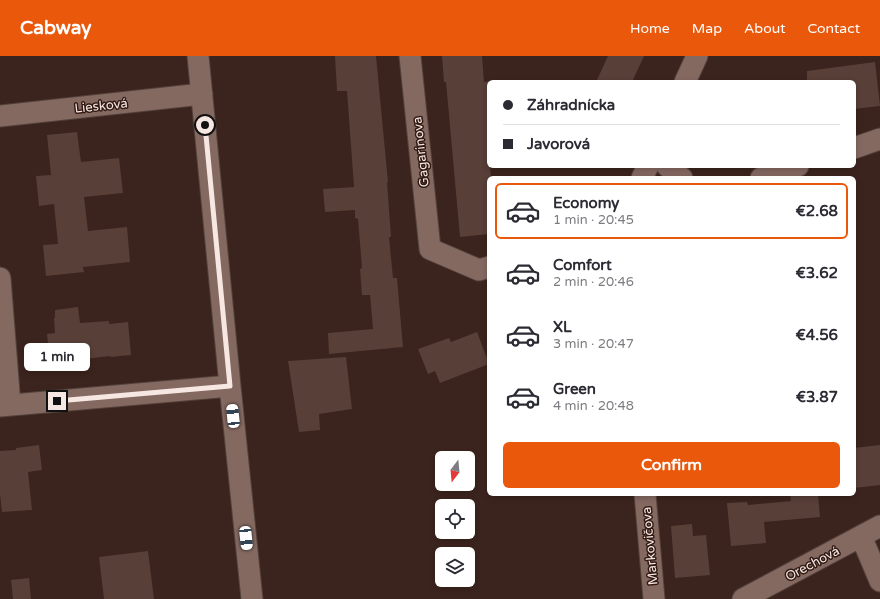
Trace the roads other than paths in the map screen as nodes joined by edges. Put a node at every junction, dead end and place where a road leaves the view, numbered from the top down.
1 (198, 56) edge
2 (410, 56) edge
3 (697, 56) edge
4 (686, 80) edge
5 (202, 94) junction
6 (0, 116) edge
7 (880, 139) edge
8 (856, 147) edge
9 (670, 168) edge
10 (792, 168) edge
11 (680, 176) edge
12 (767, 176) edge
13 (487, 268) edge
14 (0, 278) edge
15 (230, 386) junction
16 (5, 405) edge
17 (644, 496) edge
18 (880, 526) edge
19 (861, 536) junction
20 (880, 581) edge
21 (252, 599) edge
22 (654, 599) edge
23 (743, 599) edge

1 - 5 street
2 - 13 street, Gagarinova
3 - 4 street
5 - 6 street, Liesková
5 - 15 street
7 - 8 street
9 - 11 street
10 - 12 street
14 - 16 street
15 - 16 street
15 - 21 street
17 - 22 street, Markovičova
18 - 19 street, Orechová
19 - 20 street
19 - 23 street, Orechová

